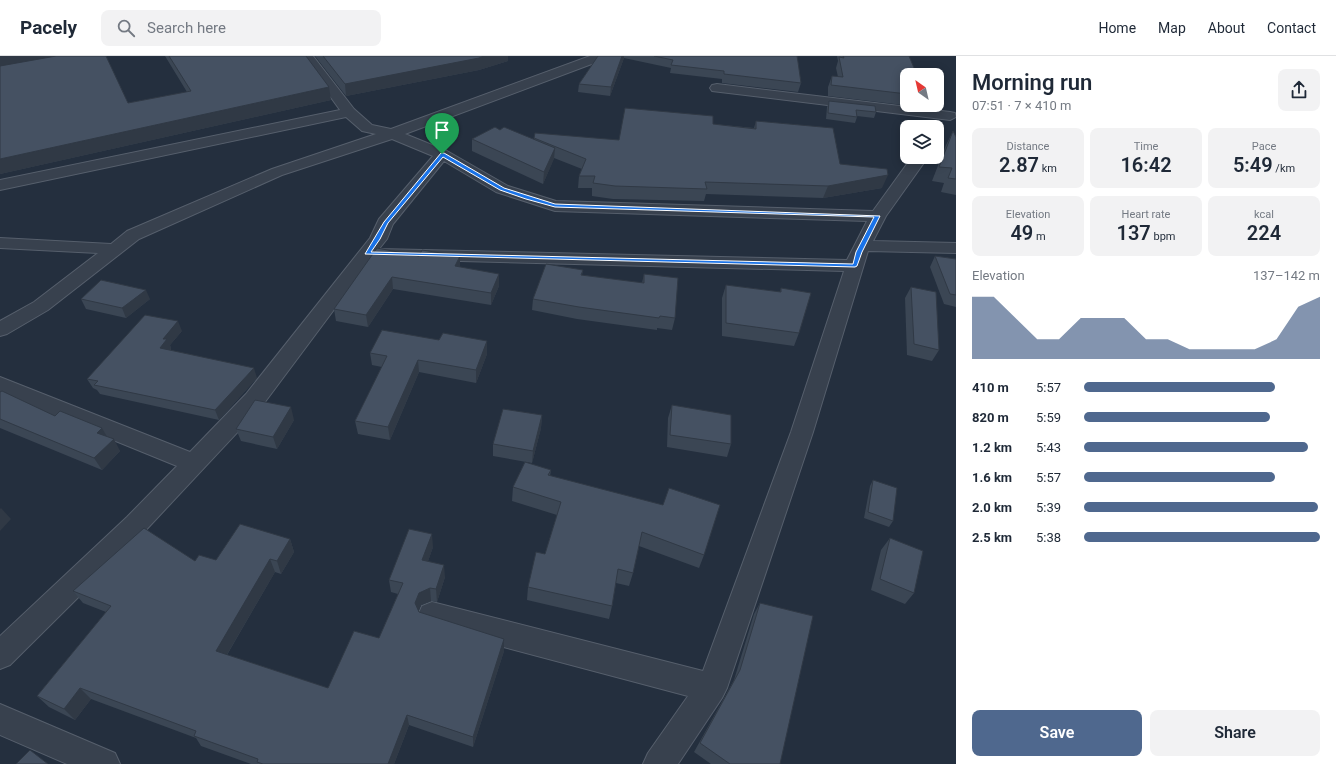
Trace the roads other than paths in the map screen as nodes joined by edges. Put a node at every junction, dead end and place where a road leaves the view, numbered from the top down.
1 (307, 56) edge
2 (601, 56) edge
3 (717, 88) dead end
4 (350, 112) junction
5 (953, 112) edge
6 (944, 124) edge
7 (392, 134) junction
8 (442, 154) junction
9 (915, 164) edge
10 (0, 185) edge
11 (878, 216) junction
12 (0, 243) edge
13 (956, 248) edge
14 (114, 249) junction
15 (367, 253) junction
16 (859, 256) junction
17 (0, 329) edge
18 (0, 385) edge
19 (194, 463) junction
20 (432, 616) edge
21 (0, 655) edge
22 (712, 688) junction
23 (0, 719) edge
24 (104, 764) edge
25 (659, 764) edge

1 - 4 street
2 - 7 street
3 - 5 street
4 - 7 street
4 - 10 street
5 - 6 street
7 - 8 street
7 - 14 street
8 - 11 street
8 - 15 street
9 - 11 street
11 - 16 street
12 - 14 street
13 - 16 street
14 - 17 street
15 - 16 street
15 - 19 street
16 - 22 street
18 - 19 street
19 - 21 street
20 - 22 street
22 - 25 street
23 - 24 street

